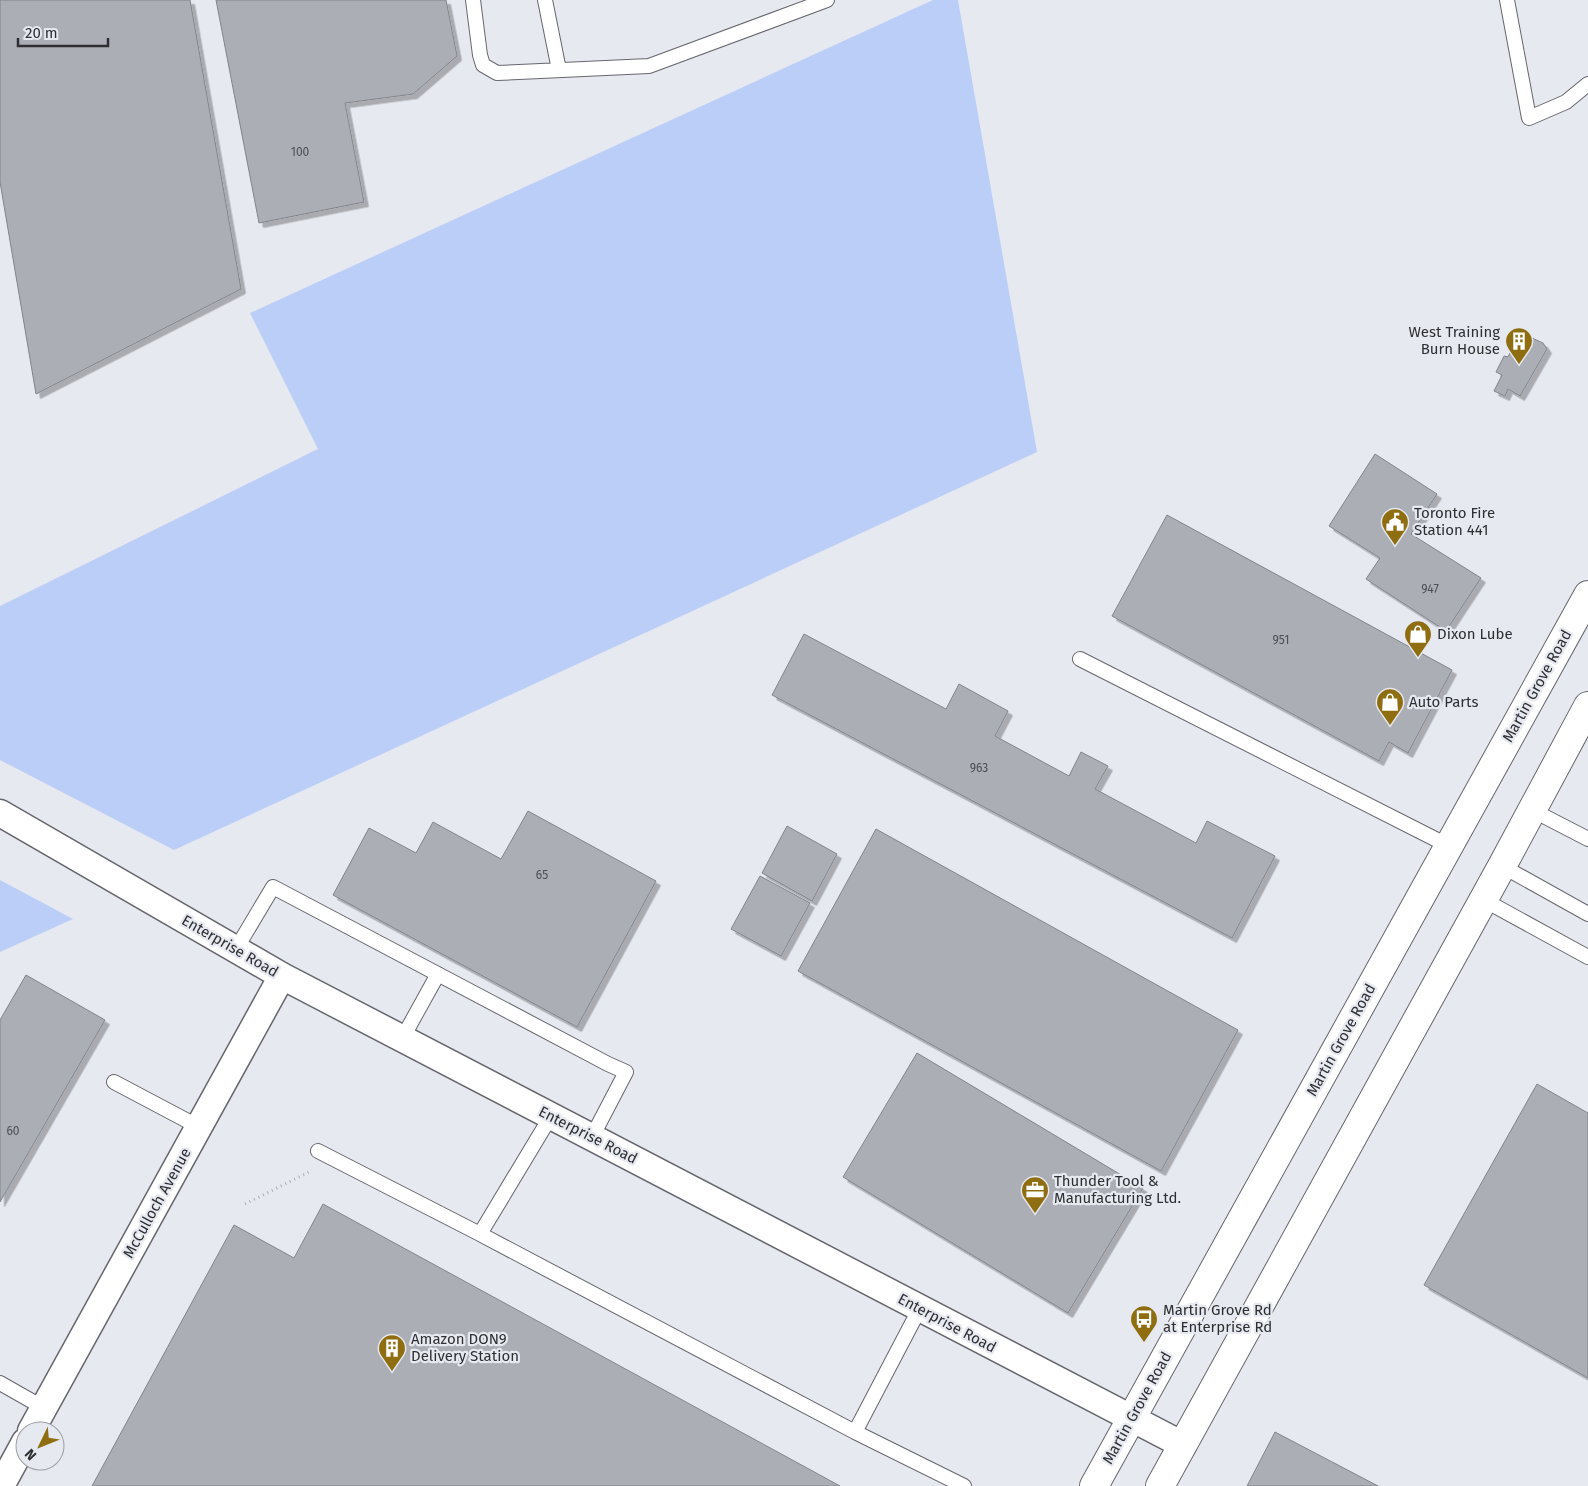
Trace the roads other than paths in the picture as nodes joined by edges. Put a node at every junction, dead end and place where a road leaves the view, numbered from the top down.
1 (472, 0) edge
2 (545, 0) edge
3 (827, 0) edge
4 (1507, 0) edge
5 (559, 70) junction
6 (1588, 84) edge
7 (1588, 595) edge
8 (1080, 658) dead end
9 (1588, 706) edge
10 (1532, 810) junction
11 (0, 813) edge
12 (1588, 838) edge
13 (1449, 846) junction
14 (1502, 866) junction
15 (1484, 900) junction
16 (1588, 914) edge
17 (236, 949) junction
18 (1588, 958) edge
19 (438, 974) junction
20 (282, 976) junction
21 (402, 1039) junction
22 (114, 1082) dead end
23 (552, 1116) junction
24 (199, 1127) junction
25 (592, 1137) junction
26 (318, 1151) dead end
27 (480, 1234) junction
28 (920, 1308) junction
29 (0, 1383) edge
30 (44, 1408) junction
31 (1131, 1418) junction
32 (37, 1421) edge
33 (855, 1432) junction
34 (1183, 1445) junction
35 (15, 1457) edge
36 (3, 1475) edge
37 (964, 1486) edge
38 (1094, 1486) edge
39 (1160, 1486) edge

1 - 5 lane
2 - 5 lane
3 - 5 lane
4 - 6 lane
7 - 13 main road, Martin Grove Road
8 - 13 lane
9 - 10 main road
10 - 12 lane
10 - 14 main road
11 - 17 street, Enterprise Road
13 - 31 main road, Martin Grove Road
14 - 15 main road
14 - 16 lane
15 - 18 lane
15 - 34 main road
17 - 19 lane
17 - 20 street, Enterprise Road
19 - 21 lane
19 - 25 lane
20 - 21 street, Enterprise Road
20 - 24 street, McCulloch Avenue
21 - 23 street, Enterprise Road
22 - 24 lane
23 - 25 street, Enterprise Road
23 - 27 lane
24 - 30 street, McCulloch Avenue
25 - 28 street, Enterprise Road
26 - 27 lane
27 - 33 lane
28 - 31 street, Enterprise Road
28 - 33 lane
29 - 30 lane
30 - 32 street, McCulloch Avenue
31 - 34 street, Enterprise Road
31 - 38 main road, Martin Grove Road
33 - 37 lane
34 - 39 main road
35 - 36 street

